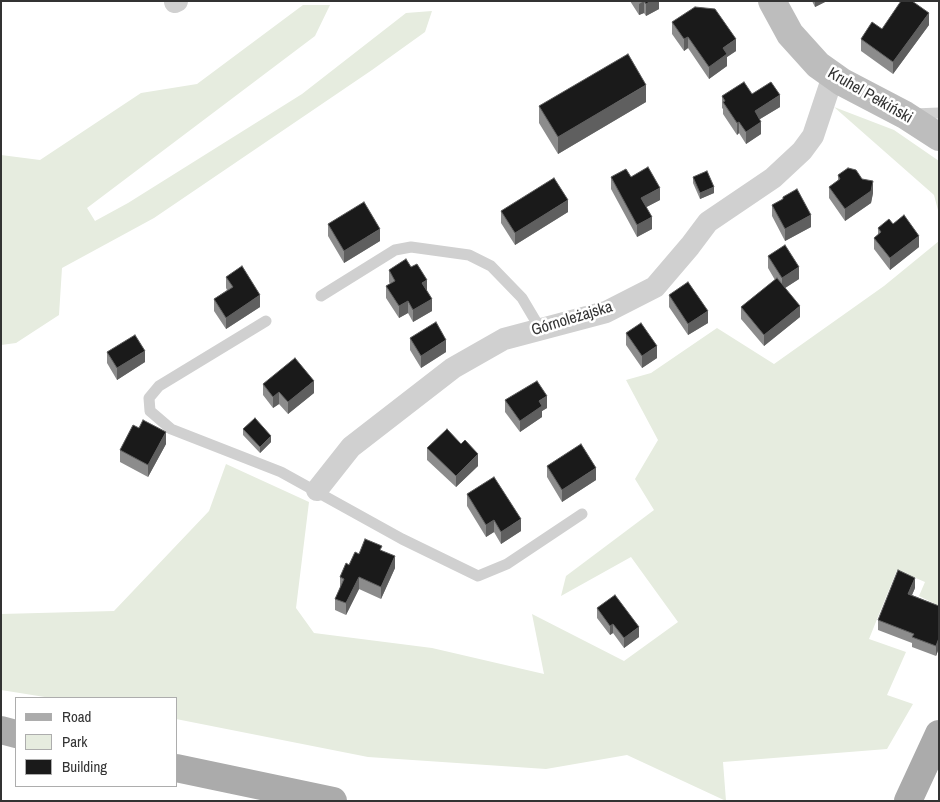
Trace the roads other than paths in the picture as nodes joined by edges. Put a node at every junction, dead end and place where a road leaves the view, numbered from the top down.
1 (772, 1) edge
2 (832, 76) junction
3 (939, 113) edge
4 (905, 115) junction
5 (939, 137) edge
6 (321, 296) dead end
7 (266, 321) dead end
8 (541, 330) junction
9 (317, 490) junction
10 (582, 514) dead end
11 (1, 730) edge
12 (15, 734) edge
13 (939, 734) edge
14 (178, 768) edge
15 (333, 801) edge
16 (908, 801) edge

1 - 2 street, Kruhel Pełkiński
2 - 4 street, Kruhel Pełkiński
2 - 8 street, Górnoleżajska
3 - 4 lane
4 - 5 street, Kruhel Pełkiński
6 - 8 lane
7 - 9 lane
8 - 9 street, Górnoleżajska
9 - 10 lane
11 - 12 main road
13 - 16 main road
14 - 15 main road

